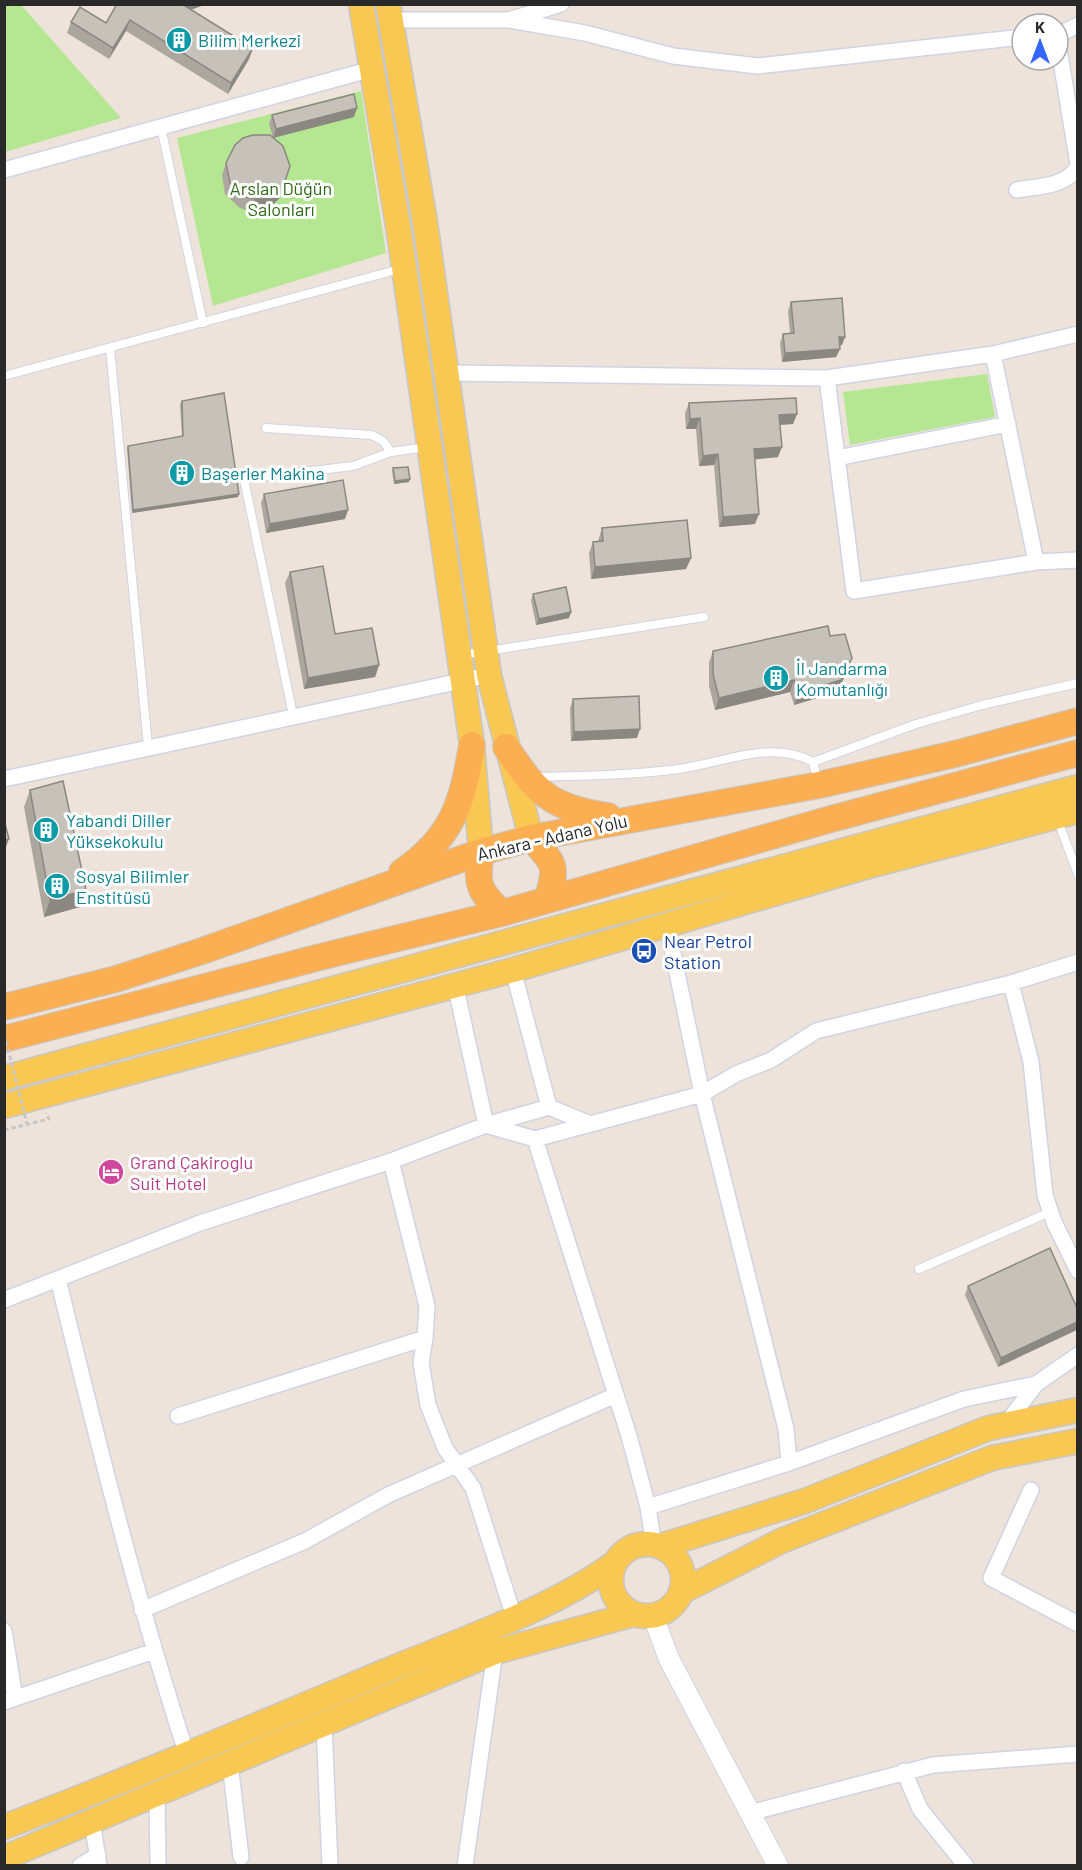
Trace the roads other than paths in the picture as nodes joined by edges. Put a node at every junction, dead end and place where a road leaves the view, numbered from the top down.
1 (361, 4) edge
2 (561, 4) edge
3 (389, 12) edge
4 (509, 20) junction
5 (1010, 38) edge
6 (372, 69) junction
7 (1061, 72) edge
8 (162, 127) junction
9 (1077, 165) edge
10 (4, 170) edge
11 (1017, 190) dead end
12 (403, 268) junction
13 (203, 323) junction
14 (1077, 334) edge
15 (110, 348) junction
16 (993, 354) junction
17 (446, 373) junction
18 (4, 376) edge
19 (827, 378) junction
20 (1008, 424) junction
21 (266, 428) dead end
22 (429, 447) junction
23 (391, 452) junction
24 (837, 458) junction
25 (1077, 560) edge
26 (1036, 562) junction
27 (704, 617) dead end
28 (485, 651) junction
29 (457, 656) junction
30 (489, 675) junction
31 (461, 680) junction
32 (1077, 683) edge
33 (293, 715) junction
34 (1077, 722) edge
35 (472, 745) junction
36 (148, 746) junction
37 (506, 747) junction
38 (1077, 753) edge
39 (816, 774) junction
40 (526, 777) junction
41 (4, 779) edge
42 (1077, 787) edge
43 (1067, 814) edge
44 (629, 818) junction
45 (531, 838) junction
46 (482, 852) junction
47 (1077, 874) edge
48 (379, 888) junction
49 (547, 900) junction
50 (502, 913) junction
51 (667, 924) junction
52 (505, 944) junction
53 (449, 959) junction
54 (1077, 962) edge
55 (513, 970) junction
56 (1011, 983) junction
57 (455, 984) junction
58 (4, 1007) edge
59 (4, 1039) edge
60 (4, 1078) edge
61 (702, 1094) junction
62 (4, 1106) edge
63 (549, 1107) junction
64 (590, 1124) junction
65 (486, 1125) junction
66 (536, 1139) junction
67 (390, 1161) junction
68 (1050, 1212) junction
69 (919, 1269) dead end
70 (1077, 1271) edge
71 (58, 1279) junction
72 (4, 1300) edge
73 (425, 1338) junction
74 (1077, 1355) edge
75 (1036, 1384) junction
76 (616, 1395) junction
77 (1077, 1410) edge
78 (178, 1416) dead end
79 (1006, 1424) junction
80 (1077, 1442) edge
81 (789, 1463) junction
82 (455, 1466) junction
83 (1031, 1490) dead end
84 (648, 1507) junction
85 (655, 1545) junction
86 (615, 1563) junction
87 (683, 1591) junction
88 (142, 1610) junction
89 (643, 1615) junction
90 (514, 1617) junction
91 (1077, 1624) edge
92 (4, 1631) edge
93 (154, 1651) junction
94 (495, 1652) junction
95 (10, 1700) edge
96 (324, 1724) junction
97 (1077, 1754) edge
98 (187, 1755) junction
99 (230, 1763) junction
100 (904, 1771) junction
101 (157, 1793) junction
102 (750, 1813) junction
103 (92, 1821) junction
104 (4, 1827) edge
105 (241, 1857) dead end
106 (4, 1858) edge
107 (99, 1860) edge
108 (80, 1866) edge
109 (158, 1866) edge
110 (330, 1866) edge
111 (465, 1866) edge
112 (778, 1866) edge
113 (966, 1866) edge

1 - 6 main road
2 - 4 street
3 - 4 street
3 - 17 main road
4 - 5 street
6 - 8 street
6 - 12 main road
7 - 9 street
8 - 10 street
8 - 13 lane
9 - 11 street
12 - 13 lane
12 - 22 main road
13 - 15 lane
14 - 16 street
15 - 18 lane
15 - 36 lane
16 - 19 street
16 - 20 street
17 - 19 street
17 - 28 main road
19 - 24 street
20 - 24 street
20 - 26 street
21 - 23 lane
22 - 23 lane
22 - 29 main road
23 - 33 lane
24 - 26 street
25 - 26 street
27 - 28 lane
28 - 29 lane
28 - 30 main road
29 - 31 main road
30 - 31 street
30 - 37 main road
31 - 33 street
31 - 35 main road
32 - 39 lane
33 - 36 street
34 - 39 highway, Ankara - Adana Yolu
35 - 46 main road
35 - 48 highway
36 - 41 street
37 - 40 highway
37 - 45 main road
38 - 49 highway
39 - 40 lane
39 - 44 highway, Ankara - Adana Yolu
40 - 44 highway
42 - 52 main road
43 - 47 lane
43 - 51 main road
44 - 45 highway, Ankara - Adana Yolu
45 - 46 highway, Ankara - Adana Yolu
45 - 49 highway
46 - 48 highway, Ankara - Adana Yolu
46 - 50 highway
48 - 58 highway, Ankara - Adana Yolu
49 - 50 highway
50 - 59 highway
51 - 55 main road
51 - 61 street
52 - 53 main road
52 - 55 main road
53 - 57 main road
53 - 60 main road
54 - 56 street
55 - 57 main road
55 - 63 street
56 - 61 street
56 - 68 street
57 - 62 main road
57 - 65 street
61 - 64 street
61 - 81 street
63 - 64 street
63 - 65 street
64 - 66 street
65 - 66 street
65 - 67 street
66 - 76 street
67 - 71 street
67 - 73 street
68 - 69 lane
68 - 70 street
71 - 72 street
71 - 88 street
73 - 78 street
73 - 82 street
74 - 75 street
75 - 79 street
75 - 81 street
76 - 82 street
76 - 84 street
77 - 79 main road
79 - 85 main road
80 - 87 main road
81 - 84 street
82 - 88 street
82 - 90 street
83 - 91 street
84 - 85 street
85 - 86 main road
85 - 87 main road
86 - 89 main road
86 - 90 main road
87 - 89 main road
88 - 93 street
89 - 94 main road
89 - 102 street
90 - 98 main road
92 - 95 street
93 - 95 street
93 - 98 street
94 - 96 main road
94 - 111 street
96 - 99 main road
96 - 110 street
97 - 100 street
98 - 104 main road
99 - 101 main road
99 - 105 street
100 - 102 street
100 - 113 street
101 - 103 main road
101 - 109 street
102 - 112 street
103 - 106 main road
103 - 107 street
107 - 108 street

